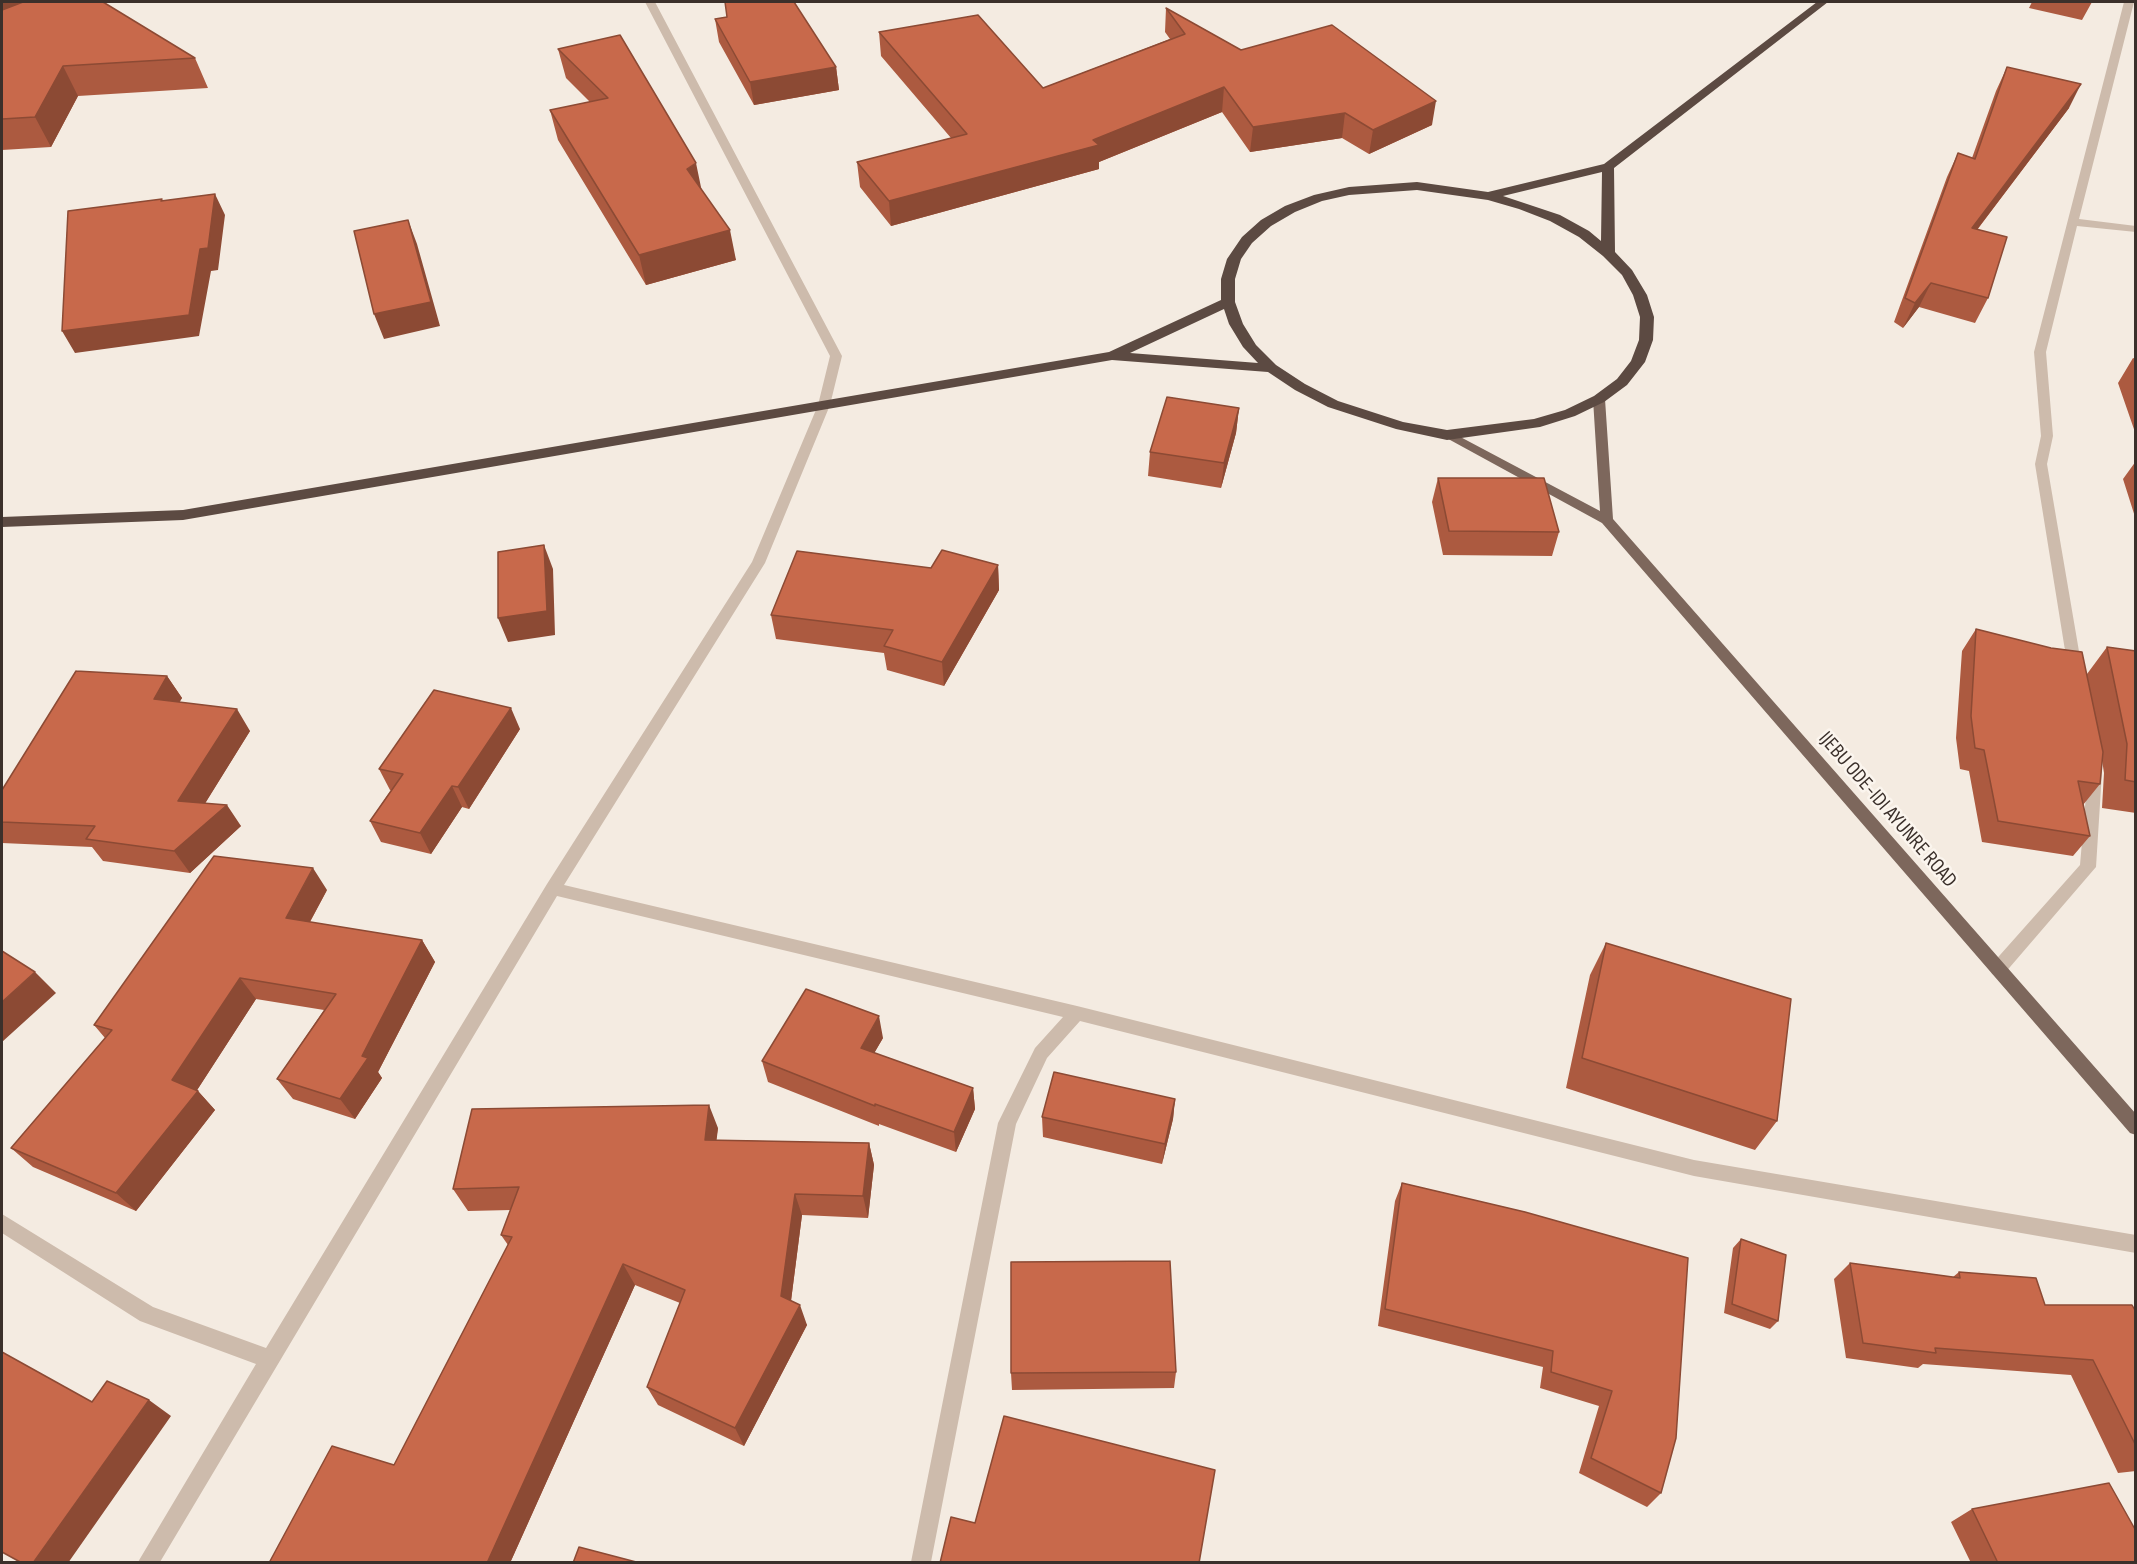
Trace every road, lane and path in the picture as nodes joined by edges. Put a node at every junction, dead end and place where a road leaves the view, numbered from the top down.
1 (650, 2) edge
2 (1823, 2) edge
3 (2129, 2) edge
4 (1608, 168) junction
5 (1489, 196) junction
6 (2073, 222) junction
7 (2136, 229) edge
8 (1608, 253) junction
9 (1228, 302) junction
10 (1112, 356) junction
11 (1272, 368) junction
12 (1599, 399) junction
13 (824, 405) junction
14 (1447, 435) junction
15 (1607, 520) junction
16 (2, 522) edge
17 (2078, 684) edge
18 (2093, 762) edge
19 (553, 889) junction
20 (1998, 969) junction
21 (1077, 1013) junction
22 (2136, 1127) edge
23 (2, 1223) edge
24 (2136, 1244) edge
25 (270, 1360) junction
26 (148, 1563) edge
27 (921, 1563) edge

1 - 13 street
2 - 4 highway
3 - 6 street
4 - 5 highway
4 - 8 highway
5 - 8 highway
5 - 9 highway
6 - 7 street
6 - 17 street
8 - 12 highway
9 - 10 highway
9 - 11 highway
10 - 11 highway
10 - 13 highway
11 - 14 highway
12 - 14 highway
12 - 15 main road
13 - 16 highway
13 - 19 street
14 - 15 main road
15 - 20 main road, IJEBU ODE-IDI AYUNRE ROAD
18 - 20 street
19 - 21 street
19 - 25 street
20 - 22 main road, IJEBU ODE-IDI AYUNRE ROAD
21 - 24 street
21 - 27 street
23 - 25 street
25 - 26 street

